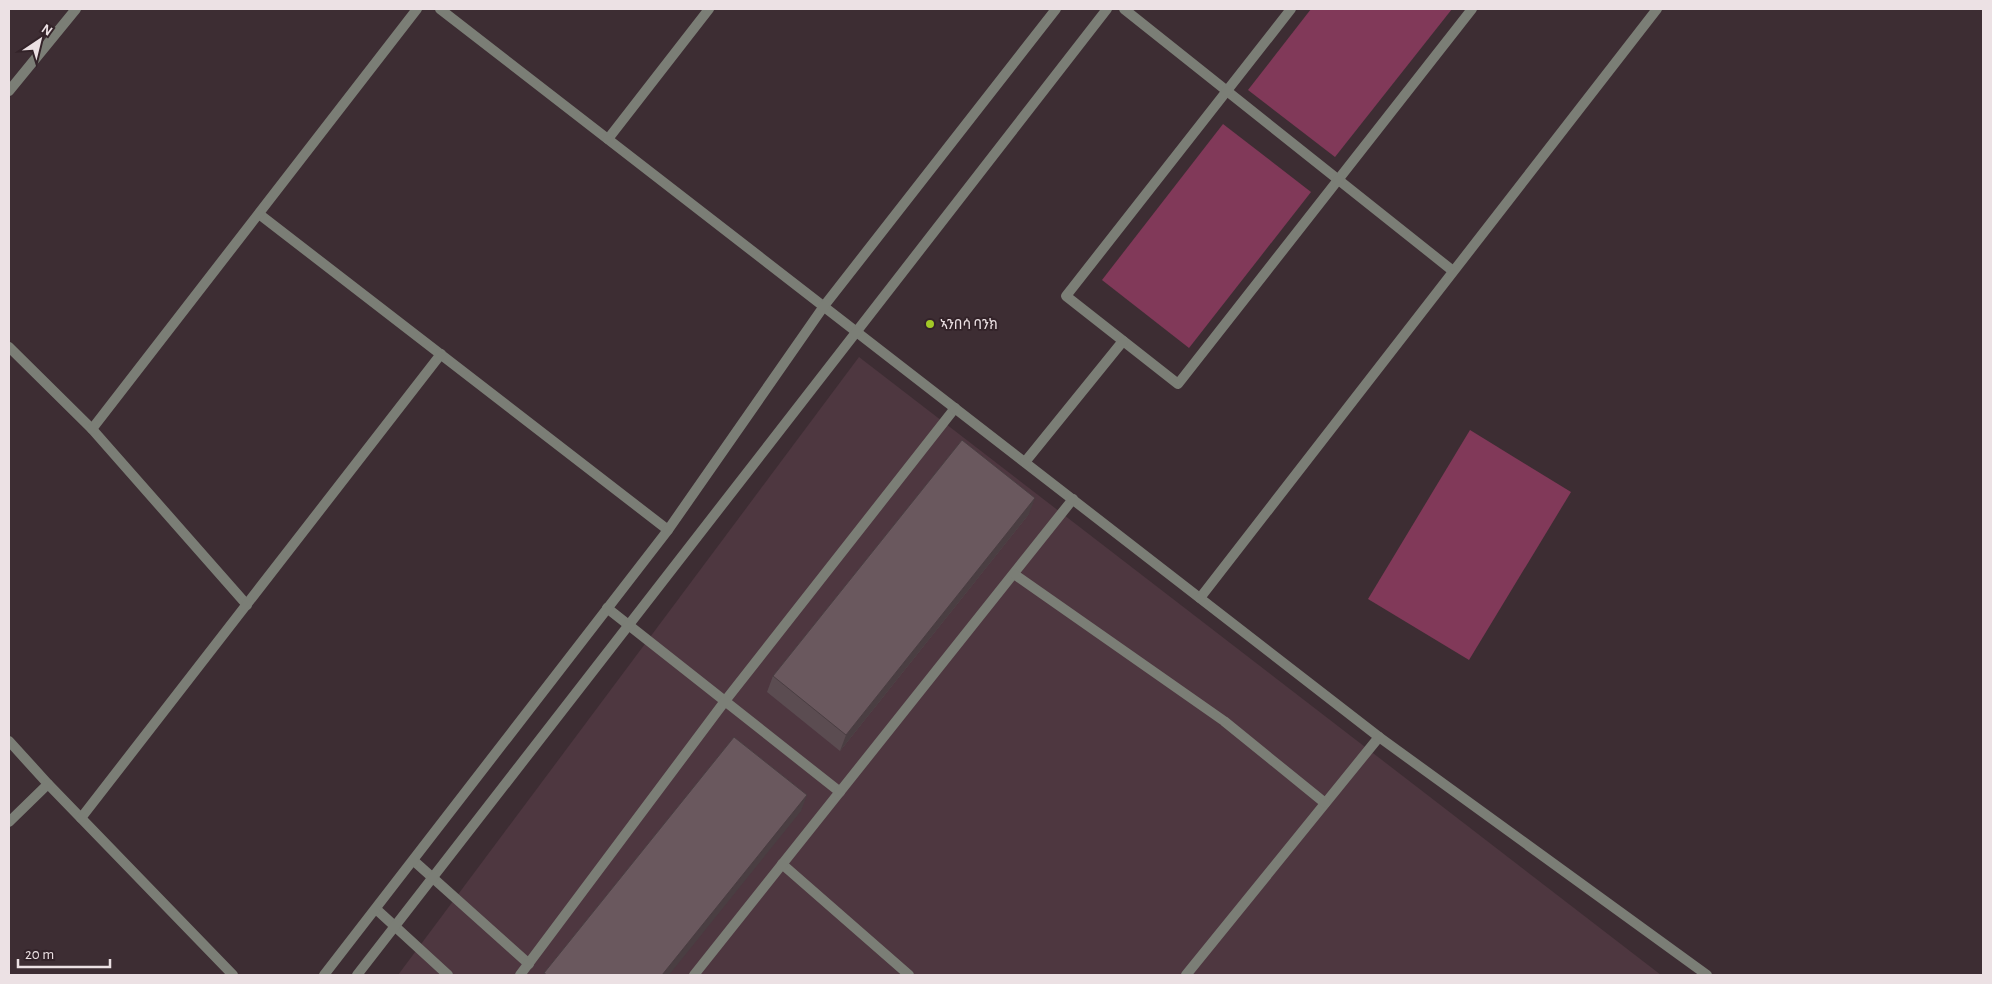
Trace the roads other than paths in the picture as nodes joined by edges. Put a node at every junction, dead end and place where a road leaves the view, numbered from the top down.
1 (76, 9) edge
2 (417, 9) edge
3 (440, 9) edge
4 (709, 9) edge
5 (1056, 9) edge
6 (1107, 9) edge
7 (1124, 9) edge
8 (1291, 9) edge
9 (1472, 9) edge
10 (1657, 9) edge
11 (1227, 90) junction
12 (9, 91) edge
13 (608, 139) junction
14 (1338, 180) junction
15 (259, 214) junction
16 (1454, 271) junction
17 (824, 306) junction
18 (857, 332) junction
19 (1123, 341) junction
20 (9, 347) edge
21 (441, 354) junction
22 (955, 408) junction
23 (92, 429) junction
24 (1025, 462) junction
25 (1073, 499) junction
26 (668, 530) junction
27 (1014, 574) junction
28 (1200, 598) junction
29 (247, 604) junction
30 (607, 608) junction
31 (628, 625) junction
32 (725, 701) junction
33 (1379, 736) junction
34 (9, 741) edge
35 (48, 784) junction
36 (840, 792) junction
37 (1325, 803) junction
38 (81, 818) junction
39 (9, 822) edge
40 (414, 861) junction
41 (782, 864) junction
42 (432, 879) junction
43 (376, 909) junction
44 (396, 926) junction
45 (529, 964) junction
46 (1191, 973) edge
47 (233, 975) edge
48 (324, 975) edge
49 (358, 975) edge
50 (448, 975) edge
51 (520, 975) edge
52 (694, 975) edge
53 (909, 975) edge
54 (1704, 975) edge

1 - 12 street
2 - 15 street
3 - 13 street
4 - 13 street
5 - 17 street
6 - 18 street
7 - 11 street
8 - 11 street
9 - 14 street
10 - 16 street
11 - 14 street
11 - 19 street
13 - 17 street
14 - 16 street
14 - 19 street
15 - 21 street
15 - 23 street
16 - 28 street
17 - 18 street
17 - 26 street
18 - 22 street
18 - 31 street
19 - 24 street
20 - 23 street
21 - 26 street
21 - 29 street
22 - 24 street
22 - 32 street
23 - 29 street
24 - 25 street
25 - 27 street
25 - 28 street
26 - 30 street
27 - 36 street
27 - 37 street
28 - 33 street
29 - 38 street
30 - 31 street
30 - 40 street
31 - 32 street
31 - 42 street
32 - 36 street
32 - 45 street
33 - 37 street
33 - 54 street
34 - 35 street
35 - 38 street
35 - 39 street
36 - 41 street
37 - 46 street
38 - 47 street
40 - 42 street
40 - 43 street
41 - 52 street
41 - 53 street
42 - 44 street
42 - 45 street
43 - 44 street
43 - 48 street
44 - 49 street
44 - 50 street
45 - 51 street

